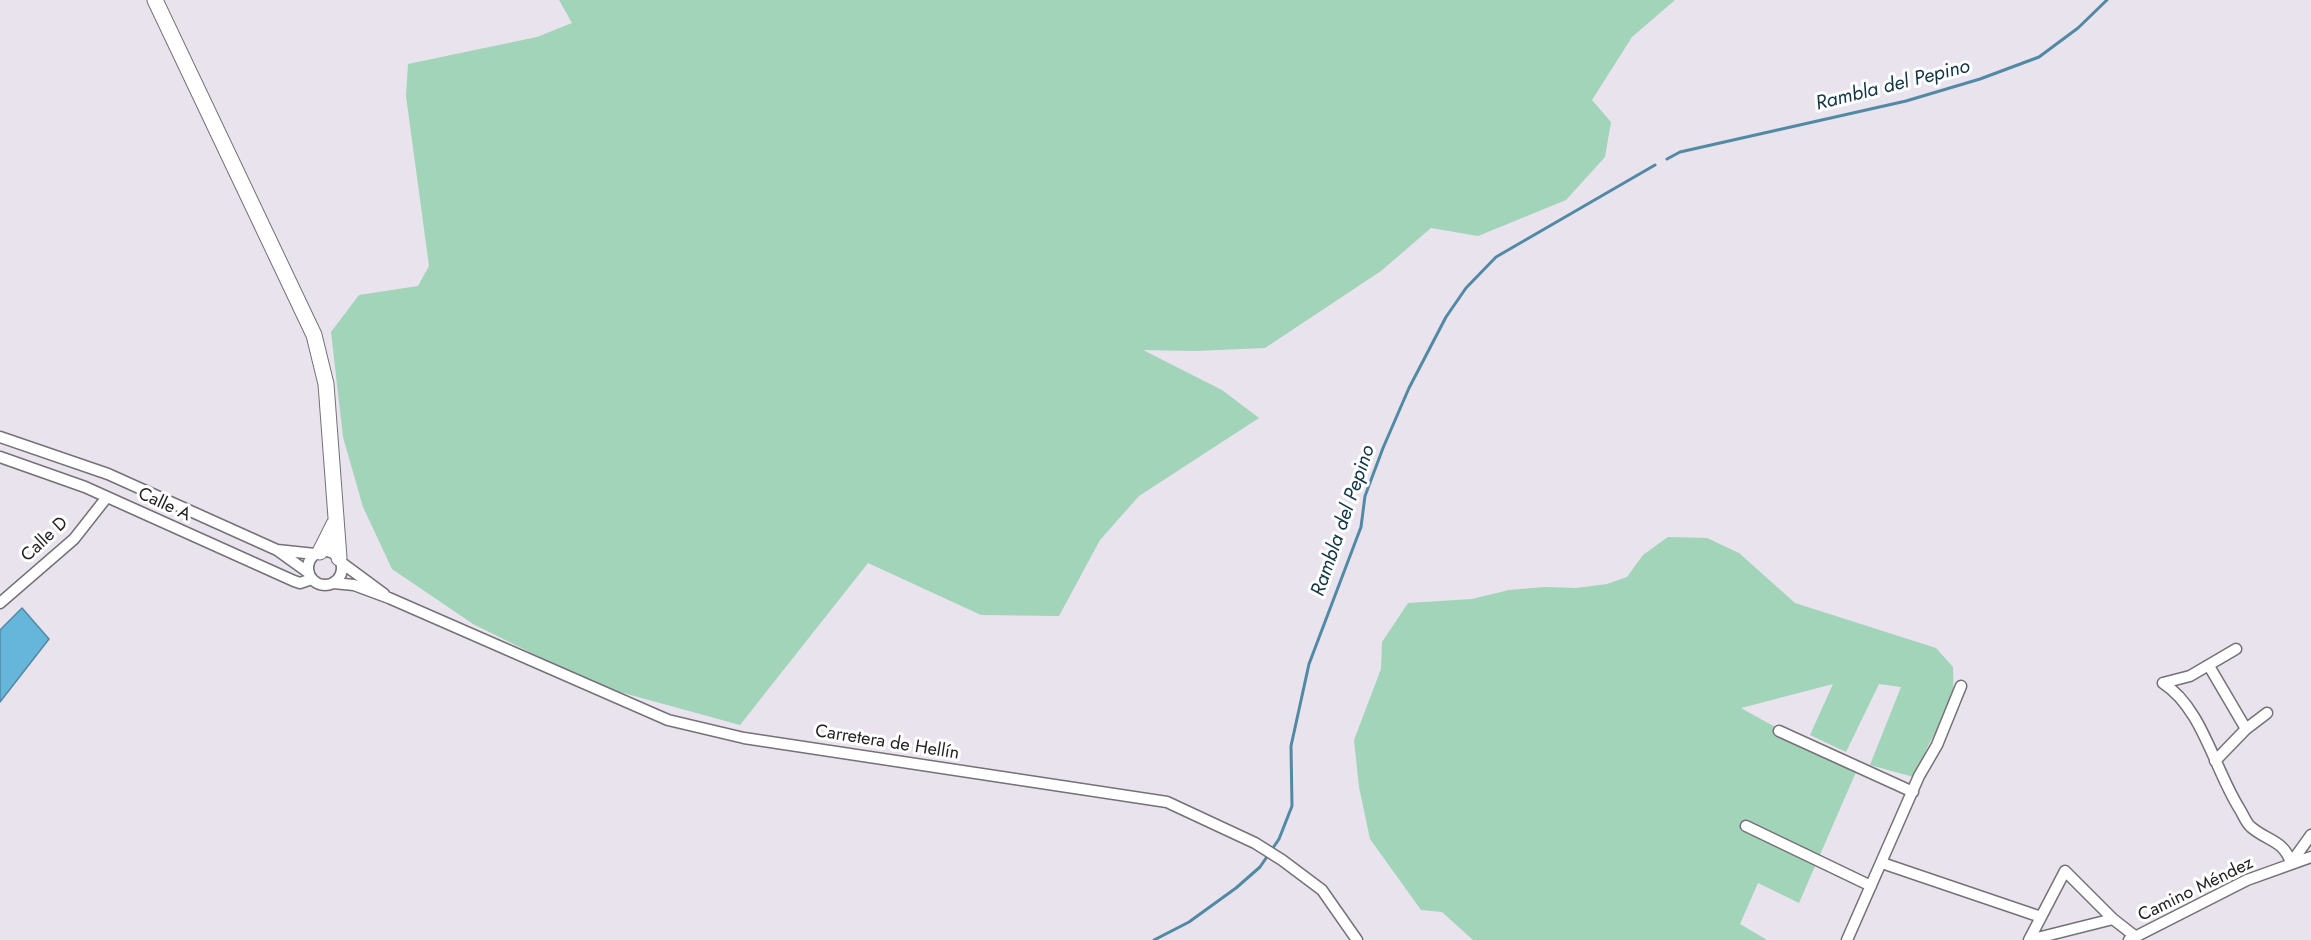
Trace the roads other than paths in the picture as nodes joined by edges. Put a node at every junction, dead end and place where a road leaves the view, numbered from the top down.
1 (155, 0) edge
2 (0, 436) edge
3 (0, 456) edge
4 (107, 497) junction
5 (334, 524) junction
6 (277, 550) junction
7 (318, 553) junction
8 (340, 561) junction
9 (310, 576) junction
10 (333, 583) junction
11 (389, 597) junction
12 (0, 603) edge
13 (2236, 649) dead end
14 (2209, 666) junction
15 (1961, 686) dead end
16 (2267, 713) dead end
17 (2246, 729) junction
18 (1779, 731) dead end
19 (2215, 761) junction
20 (1913, 792) junction
21 (1746, 826) dead end
22 (2311, 835) edge
23 (2311, 857) edge
24 (1882, 863) junction
25 (1872, 886) junction
26 (2041, 917) junction
27 (2113, 919) junction
28 (2133, 938) edge
29 (1357, 940) edge
30 (1847, 940) edge
31 (2029, 940) edge

1 - 5 street
2 - 6 street, Carretera de Hellín
3 - 4 street, Calle A
4 - 9 street, Calle A
4 - 12 street, Calle D
5 - 7 street
5 - 8 street
6 - 7 street, Carretera de Hellín
6 - 9 street, Carretera de Hellín
7 - 8 street, Carretera de Hellín
7 - 9 street
8 - 10 street
8 - 11 street, Carretera de Hellín
9 - 10 street, Carretera de Hellín
10 - 11 street, Carretera de Hellín
11 - 29 street, Carretera de Hellín
13 - 14 street
14 - 17 street
14 - 19 street
15 - 20 street
16 - 17 street
17 - 19 street
18 - 20 street
19 - 22 street
20 - 24 street
21 - 25 street
23 - 28 street, Camino Méndez
24 - 25 street
24 - 26 street
25 - 30 street
26 - 27 street
26 - 31 street
27 - 28 street
27 - 31 street

